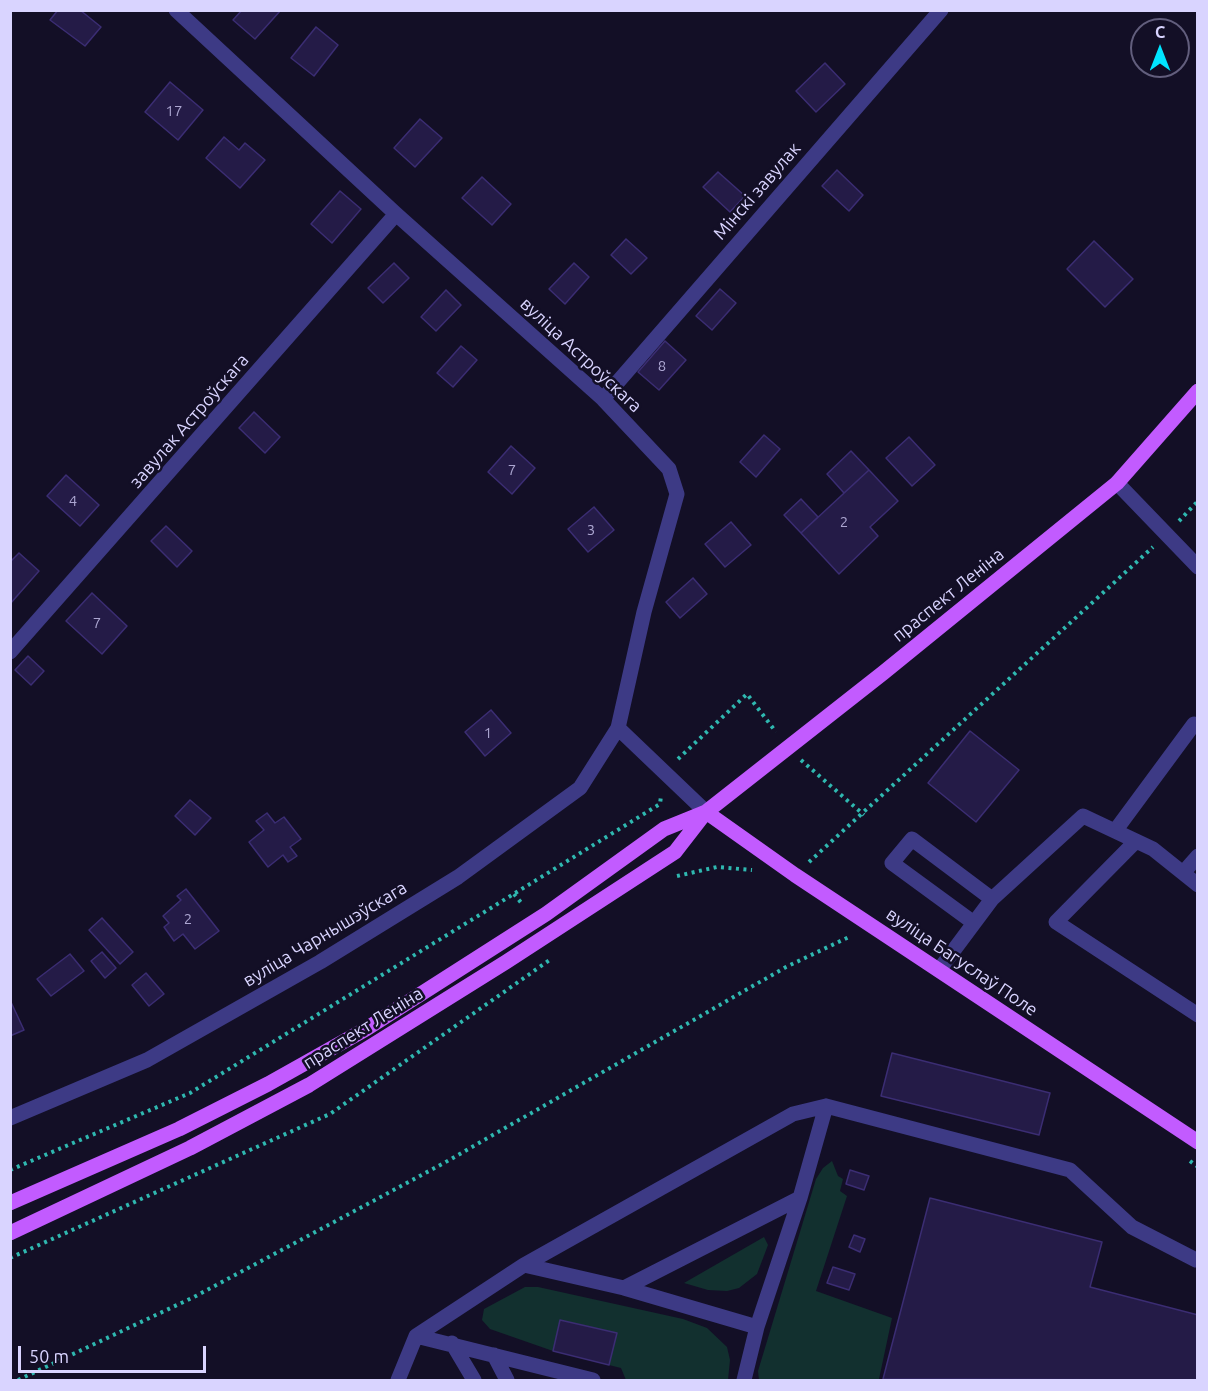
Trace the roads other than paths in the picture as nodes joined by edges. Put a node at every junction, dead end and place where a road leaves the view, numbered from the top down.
1 (176, 10) edge
2 (941, 10) edge
3 (396, 214) junction
4 (1197, 391) edge
5 (603, 399) junction
6 (1117, 483) junction
7 (1197, 567) edge
8 (10, 652) edge
9 (1197, 726) edge
10 (618, 728) junction
11 (706, 812) junction
12 (1115, 831) junction
13 (1136, 841) junction
14 (1197, 856) edge
15 (1183, 873) junction
16 (1197, 885) edge
17 (992, 899) junction
18 (974, 923) junction
19 (939, 970) junction
20 (1197, 1016) edge
21 (826, 1106) junction
22 (10, 1118) edge
23 (1197, 1142) edge
24 (800, 1198) junction
25 (10, 1203) edge
26 (10, 1233) edge
27 (1196, 1260) edge
28 (524, 1265) junction
29 (624, 1288) junction
30 (757, 1327) junction
31 (416, 1336) junction
32 (452, 1343) junction
33 (494, 1355) junction
34 (544, 1374) edge
35 (398, 1380) edge
36 (474, 1380) edge
37 (507, 1380) edge
38 (589, 1380) edge
39 (744, 1380) edge

1 - 3 street, вуліца Астроўскага
2 - 5 street, Мінскі завулак
3 - 5 street, вуліца Астроўскага
3 - 8 street, завулак Астроўскага
4 - 6 main road, праспект Леніна
5 - 10 street, вуліца Астроўскага
6 - 7 street
6 - 11 main road, праспект Леніна
9 - 12 street
10 - 11 street
10 - 22 street, вуліца Чарнышэўскага
11 - 19 main road, вуліца Багуслаў Поле
11 - 25 main road, праспект Леніна
11 - 26 main road, праспект Леніна
12 - 13 street
12 - 17 street
13 - 15 street
13 - 20 street
14 - 15 street
15 - 16 street
17 - 18 street
17 - 18 street
18 - 19 street
19 - 23 main road, вуліца Багуслаў Поле
21 - 24 street
21 - 27 street
21 - 28 street
24 - 29 street
24 - 30 street
28 - 29 street
28 - 31 street
29 - 30 street
30 - 39 street
31 - 32 street
31 - 35 street
32 - 33 street
32 - 36 street
33 - 34 street
33 - 37 street
34 - 38 street

